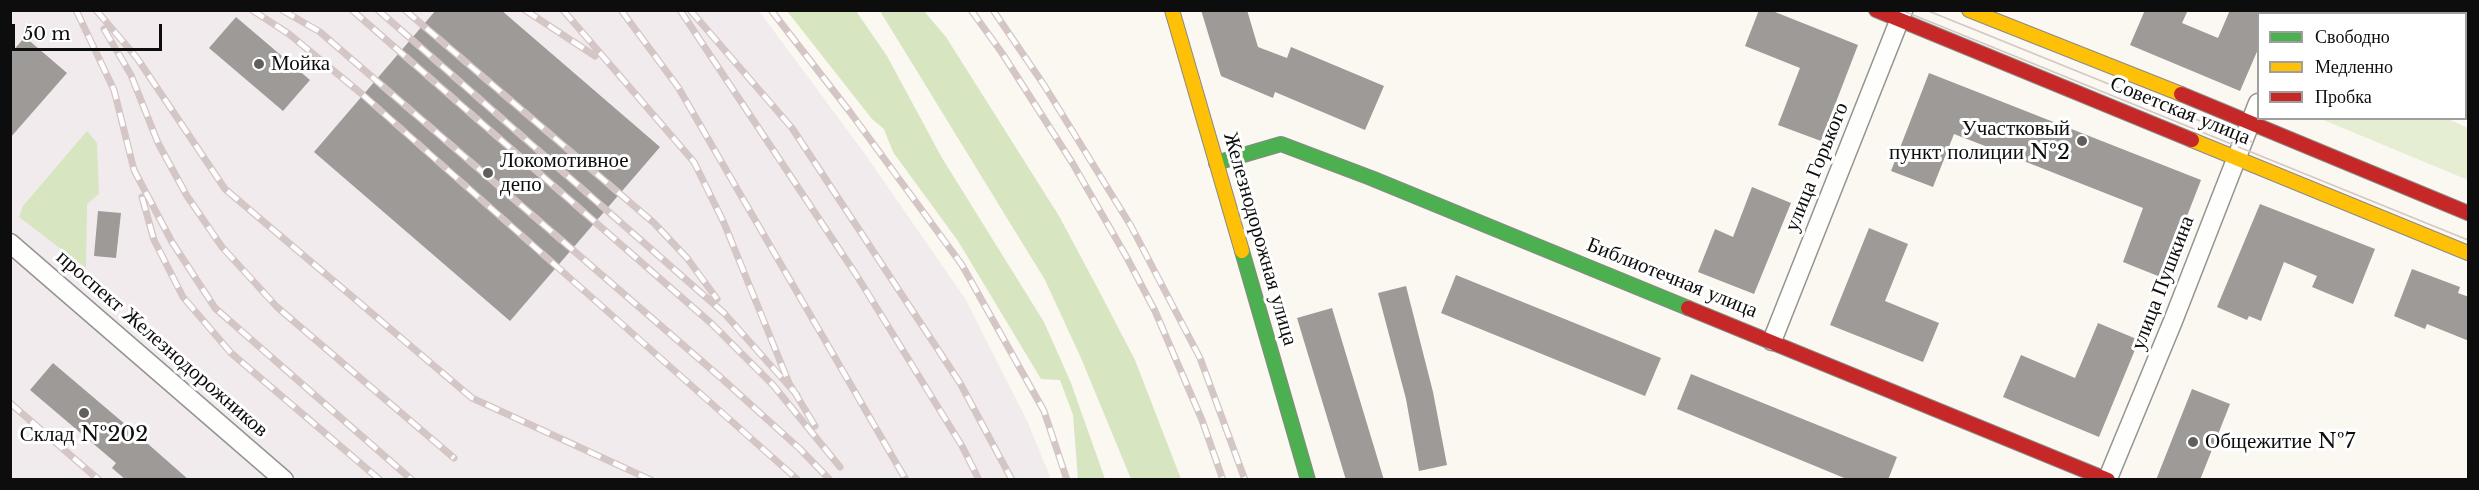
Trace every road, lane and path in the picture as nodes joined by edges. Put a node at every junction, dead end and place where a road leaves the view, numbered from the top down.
1 (1172, 10) edge
2 (1875, 10) edge
3 (1969, 10) edge
4 (1902, 15) edge
5 (2257, 108) edge
6 (2251, 122) junction
7 (2237, 156) junction
8 (1216, 163) junction
9 (2469, 213) edge
10 (10, 243) edge
11 (2469, 253) edge
12 (1772, 341) junction
13 (2108, 479) edge
14 (284, 480) edge
15 (1308, 480) edge

1 - 8 main road, Железнодорожная улица
2 - 4 main road, Советская улица
3 - 6 main road, Советская улица
4 - 7 main road, Советская улица
4 - 12 street, улица Горького
5 - 6 street, улица Пушкина
6 - 7 street, улица Пушкина
6 - 9 main road, Советская улица
7 - 11 main road, Советская улица
7 - 13 street, улица Пушкина
8 - 12 main road, Библиотечная улица
8 - 15 main road, Железнодорожная улица
10 - 14 street, проспект Железнодорожников
12 - 13 main road, Библиотечная улица

